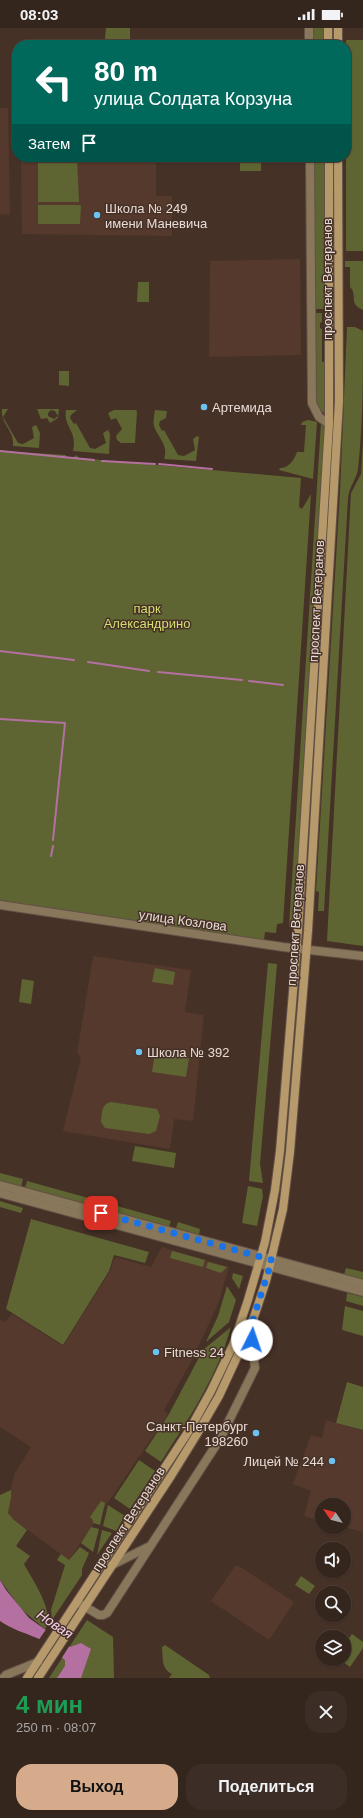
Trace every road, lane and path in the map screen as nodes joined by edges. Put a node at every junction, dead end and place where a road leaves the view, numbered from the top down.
1 (309, 28) edge
2 (328, 28) edge
3 (338, 28) edge
4 (309, 40) edge
5 (328, 40) edge
6 (338, 40) edge
7 (310, 162) edge
8 (329, 162) edge
9 (338, 162) edge
10 (329, 424) junction
11 (0, 905) edge
12 (296, 948) junction
13 (306, 949) junction
14 (363, 956) edge
15 (0, 1185) edge
16 (0, 1193) edge
17 (260, 1260) junction
18 (271, 1263) junction
19 (363, 1284) edge
20 (363, 1292) edge
21 (250, 1329) junction
22 (151, 1545) junction
23 (112, 1565) junction
24 (81, 1604) junction
25 (61, 1635) junction
26 (40, 1659) junction
27 (3, 1675) edge
28 (27, 1678) edge
29 (38, 1678) edge

1 - 4 street
2 - 5 main road
3 - 6 main road
7 - 10 street
8 - 10 main road, проспект Ветеранов
9 - 13 main road, проспект Ветеранов
10 - 12 main road, проспект Ветеранов
11 - 12 street, улица Козлова
12 - 13 street, улица Козлова
12 - 17 main road, проспект Ветеранов
13 - 14 street, улица Козлова
13 - 18 main road, проспект Ветеранов
15 - 17 street
16 - 17 street
17 - 18 street
17 - 24 main road, проспект Ветеранов
18 - 19 street
18 - 20 street
18 - 21 main road, проспект Ветеранов
21 - 22 street
21 - 23 main road, проспект Ветеранов
22 - 23 street
22 - 24 street
23 - 24 main road, проспект Ветеранов
24 - 25 main road, проспект Ветеранов
25 - 26 main road
25 - 29 main road
26 - 27 street
26 - 28 main road

